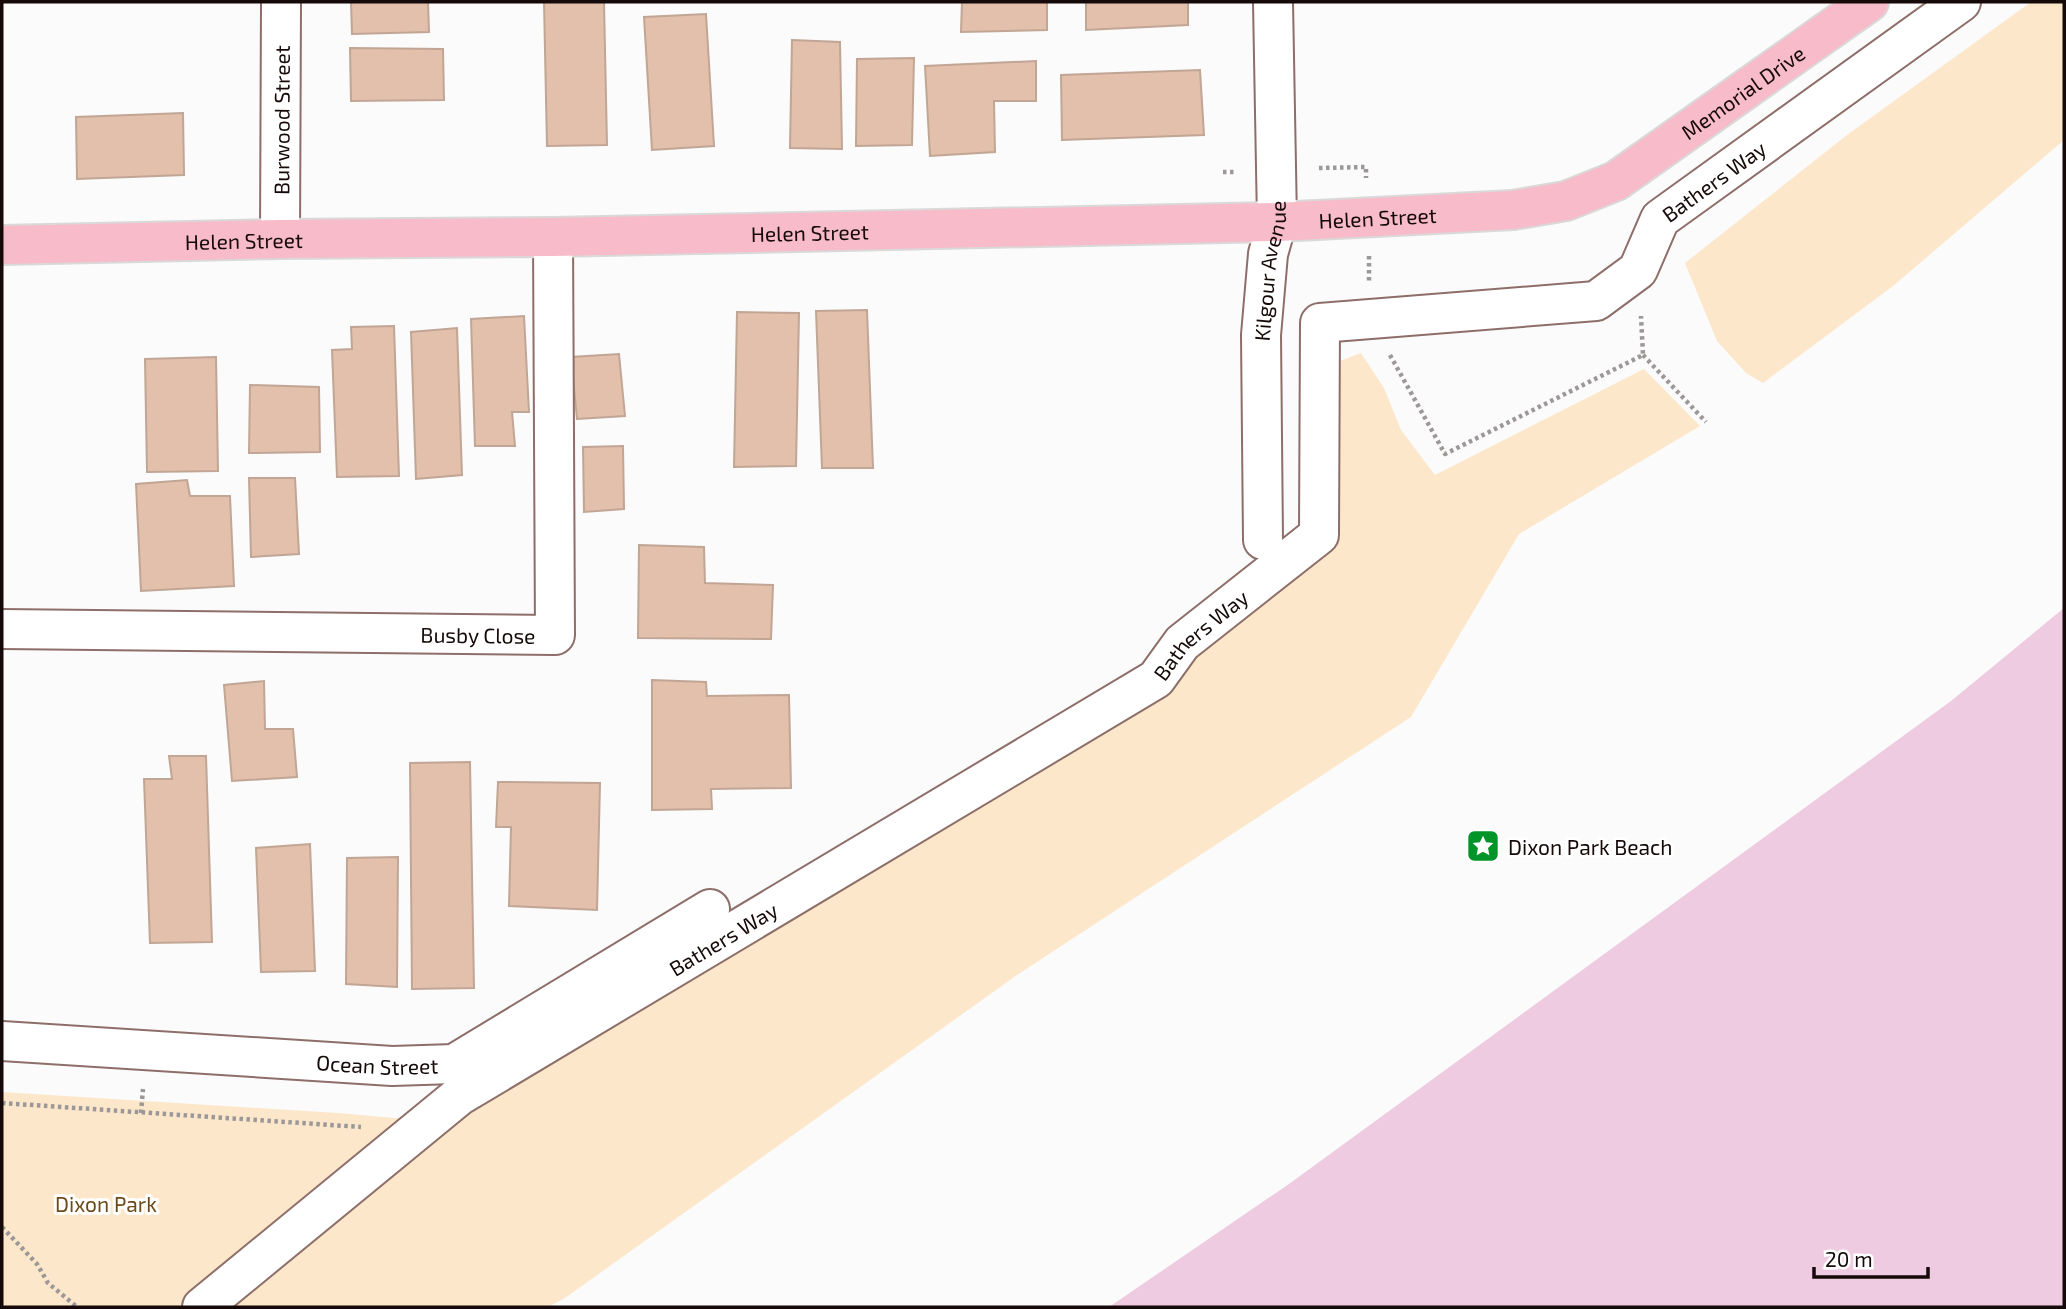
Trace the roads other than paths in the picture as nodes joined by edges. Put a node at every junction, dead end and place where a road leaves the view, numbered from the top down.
1 (281, 2) edge
2 (1273, 2) edge
3 (1961, 2) edge
4 (1858, 5) edge
5 (1616, 181) joint
6 (1277, 222) junction
7 (553, 237) junction
8 (279, 239) junction
9 (2, 245) edge
10 (1263, 540) dead end
11 (2, 629) edge
12 (710, 909) dead end
13 (2, 1041) edge
14 (202, 1307) edge

1 - 8 street, Burwood Street
2 - 6 street, Kilgour Avenue
3 - 14 street, Bathers Way
4 - 5 main road, Memorial Drive
5 - 6 main road, Helen Street
6 - 7 main road, Helen Street
6 - 10 street, Kilgour Avenue
7 - 8 main road, Helen Street
7 - 11 street, Busby Close
8 - 9 main road, Helen Street
12 - 13 street, Ocean Street

